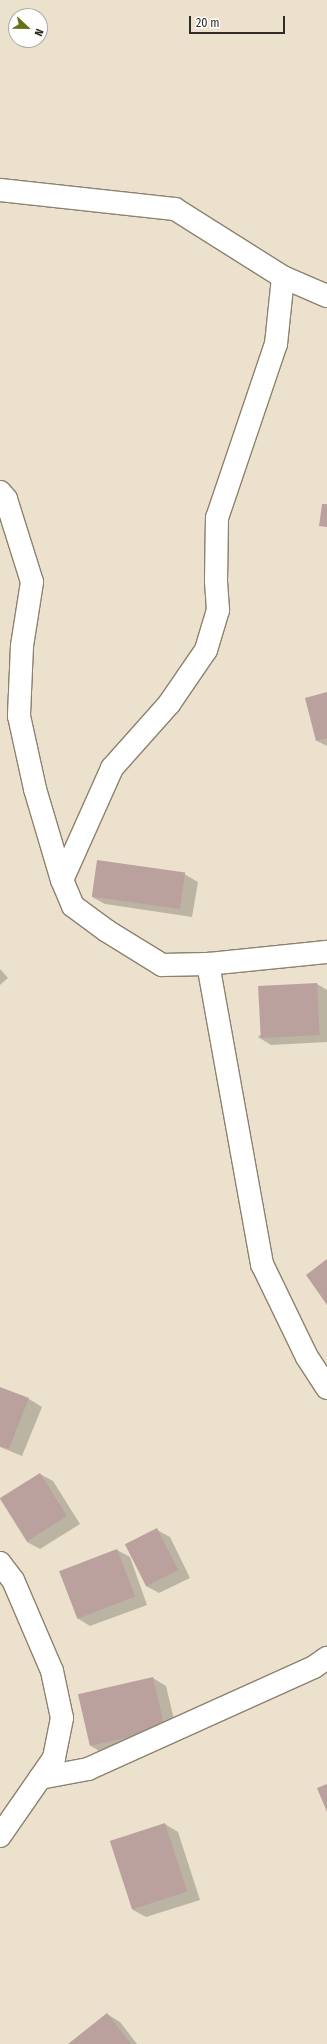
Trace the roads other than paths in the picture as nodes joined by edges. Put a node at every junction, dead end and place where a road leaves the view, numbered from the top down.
1 (0, 190) edge
2 (283, 277) junction
3 (327, 296) edge
4 (0, 492) edge
5 (62, 880) junction
6 (327, 952) edge
7 (208, 964) junction
8 (327, 1388) edge
9 (0, 1563) edge
10 (327, 1658) edge
11 (40, 1778) junction
12 (0, 1836) edge

1 - 2 street
2 - 3 street
2 - 5 street
4 - 5 street
5 - 7 street
6 - 7 street
7 - 8 street
9 - 11 street
10 - 11 street
11 - 12 street

